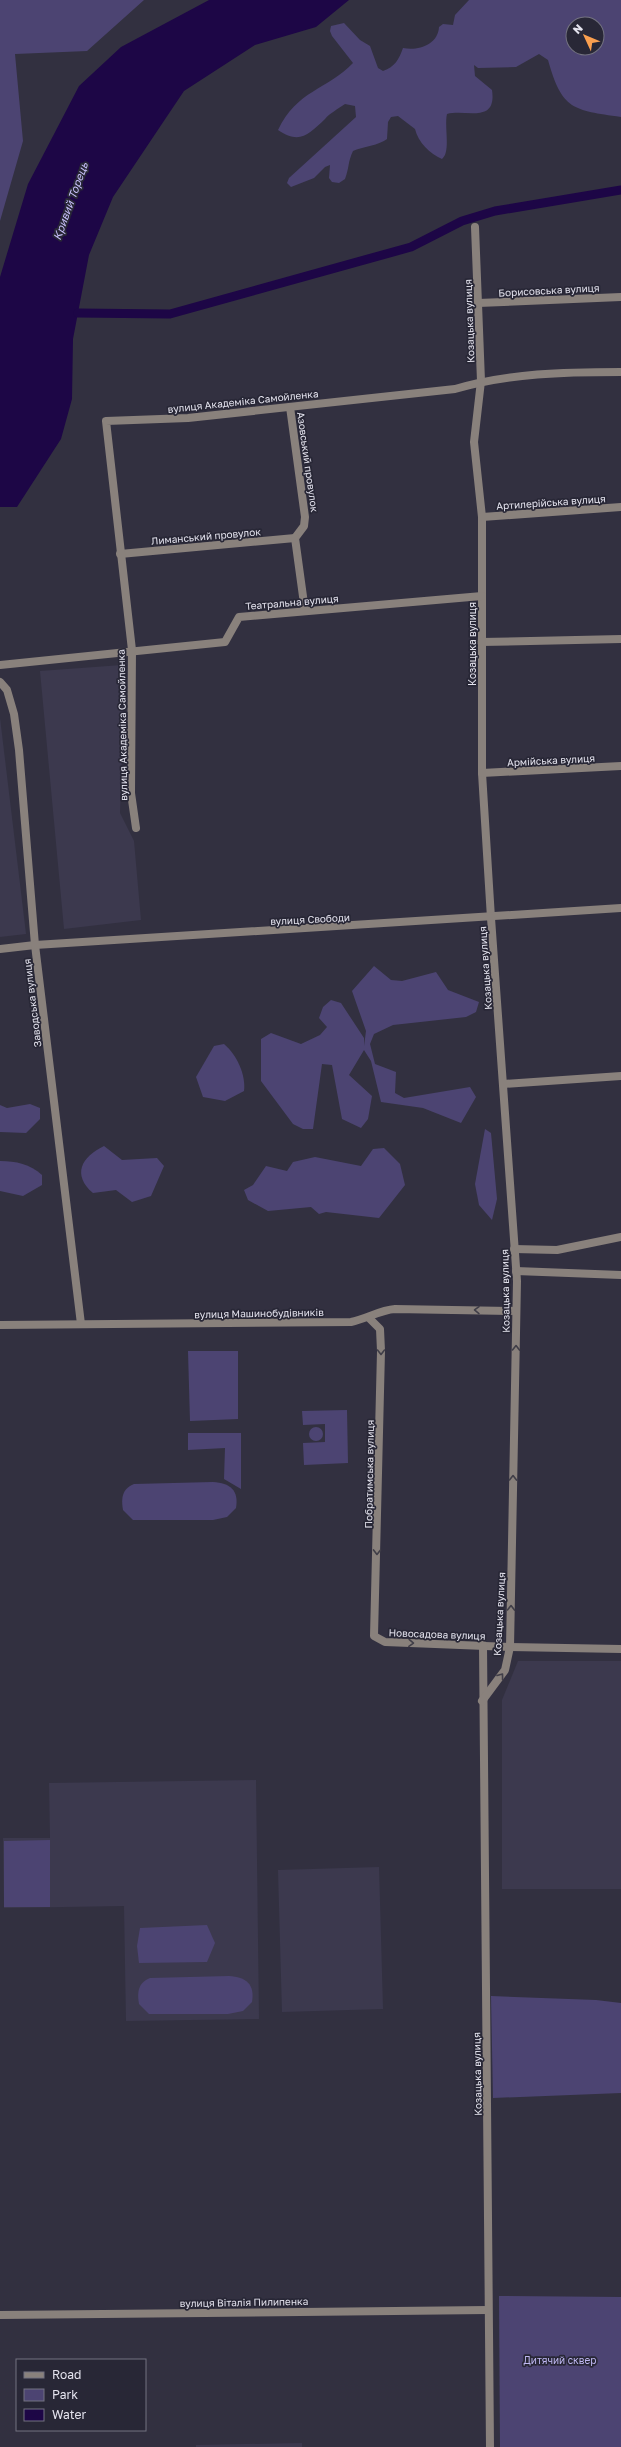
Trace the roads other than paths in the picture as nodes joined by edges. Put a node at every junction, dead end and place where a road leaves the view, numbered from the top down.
1 (475, 227) dead end
2 (621, 297) edge
3 (478, 303) junction
4 (621, 372) edge
5 (481, 381) junction
6 (290, 407) junction
7 (621, 507) edge
8 (482, 517) junction
9 (295, 538) junction
10 (120, 554) junction
11 (482, 596) junction
12 (305, 611) junction
13 (621, 639) edge
14 (481, 642) junction
15 (132, 650) junction
16 (0, 665) edge
17 (0, 682) edge
18 (621, 766) edge
19 (482, 773) junction
20 (136, 828) dead end
21 (621, 908) edge
22 (491, 918) junction
23 (35, 945) junction
24 (0, 949) edge
25 (621, 1076) edge
26 (503, 1084) junction
27 (621, 1238) edge
28 (514, 1249) junction
29 (516, 1271) junction
30 (621, 1275) edge
31 (516, 1311) junction
32 (369, 1318) junction
33 (81, 1324) junction
34 (0, 1325) edge
35 (374, 1636) joint
36 (483, 1645) junction
37 (510, 1647) junction
38 (621, 1649) edge
39 (482, 1701) junction
40 (488, 2310) junction
41 (0, 2315) edge
42 (490, 2447) edge

1 - 3 street, Козацька вулиця
2 - 3 street, Борисовська вулиця
3 - 5 street, Козацька вулиця
4 - 5 street, вулиця Академіка Самойленка
5 - 6 street, вулиця Академіка Самойленка
5 - 8 street, Козацька вулиця
6 - 9 street, Азовський провулок
6 - 10 street, вулиця Академіка Самойленка
7 - 8 street, Артилерійська вулиця
8 - 11 street, Козацька вулиця
9 - 10 street, Лиманський провулок
9 - 12 street
10 - 15 street, вулиця Академіка Самойленка
11 - 12 street, Театральна вулиця
11 - 14 street, Козацька вулиця
12 - 15 street, Театральна вулиця
13 - 14 street
14 - 19 street, Козацька вулиця
15 - 16 street, Театральна вулиця
15 - 20 street, вулиця Академіка Самойленка
17 - 23 street, Заводська вулиця
18 - 19 street, Армійська вулиця
19 - 22 street, Козацька вулиця
21 - 22 street, вулиця Свободи
22 - 23 street, вулиця Свободи
22 - 26 street, Козацька вулиця
23 - 24 street, вулиця Свободи
23 - 33 street, Заводська вулиця
25 - 26 street
26 - 28 street, Козацька вулиця
27 - 28 street
28 - 29 street, Козацька вулиця
29 - 30 street
29 - 31 street, Козацька вулиця
31 -> 32 street, вулиця Машинобудівників
37 -> 31 street, Козацька вулиця
32 - 33 street, вулиця Машинобудівників
32 -> 35 street, Побратимська вулиця
33 - 34 street, вулиця Машинобудівників
35 -> 36 street, Новосадова вулиця
36 - 37 street, Новосадова вулиця
36 - 39 street, Козацька вулиця
37 - 38 street, Новосадова вулиця
39 -> 37 street, Козацька вулиця
39 - 40 street, Козацька вулиця
40 - 41 street, вулиця Віталія Пилипенка
40 - 42 street, Козацька вулиця

